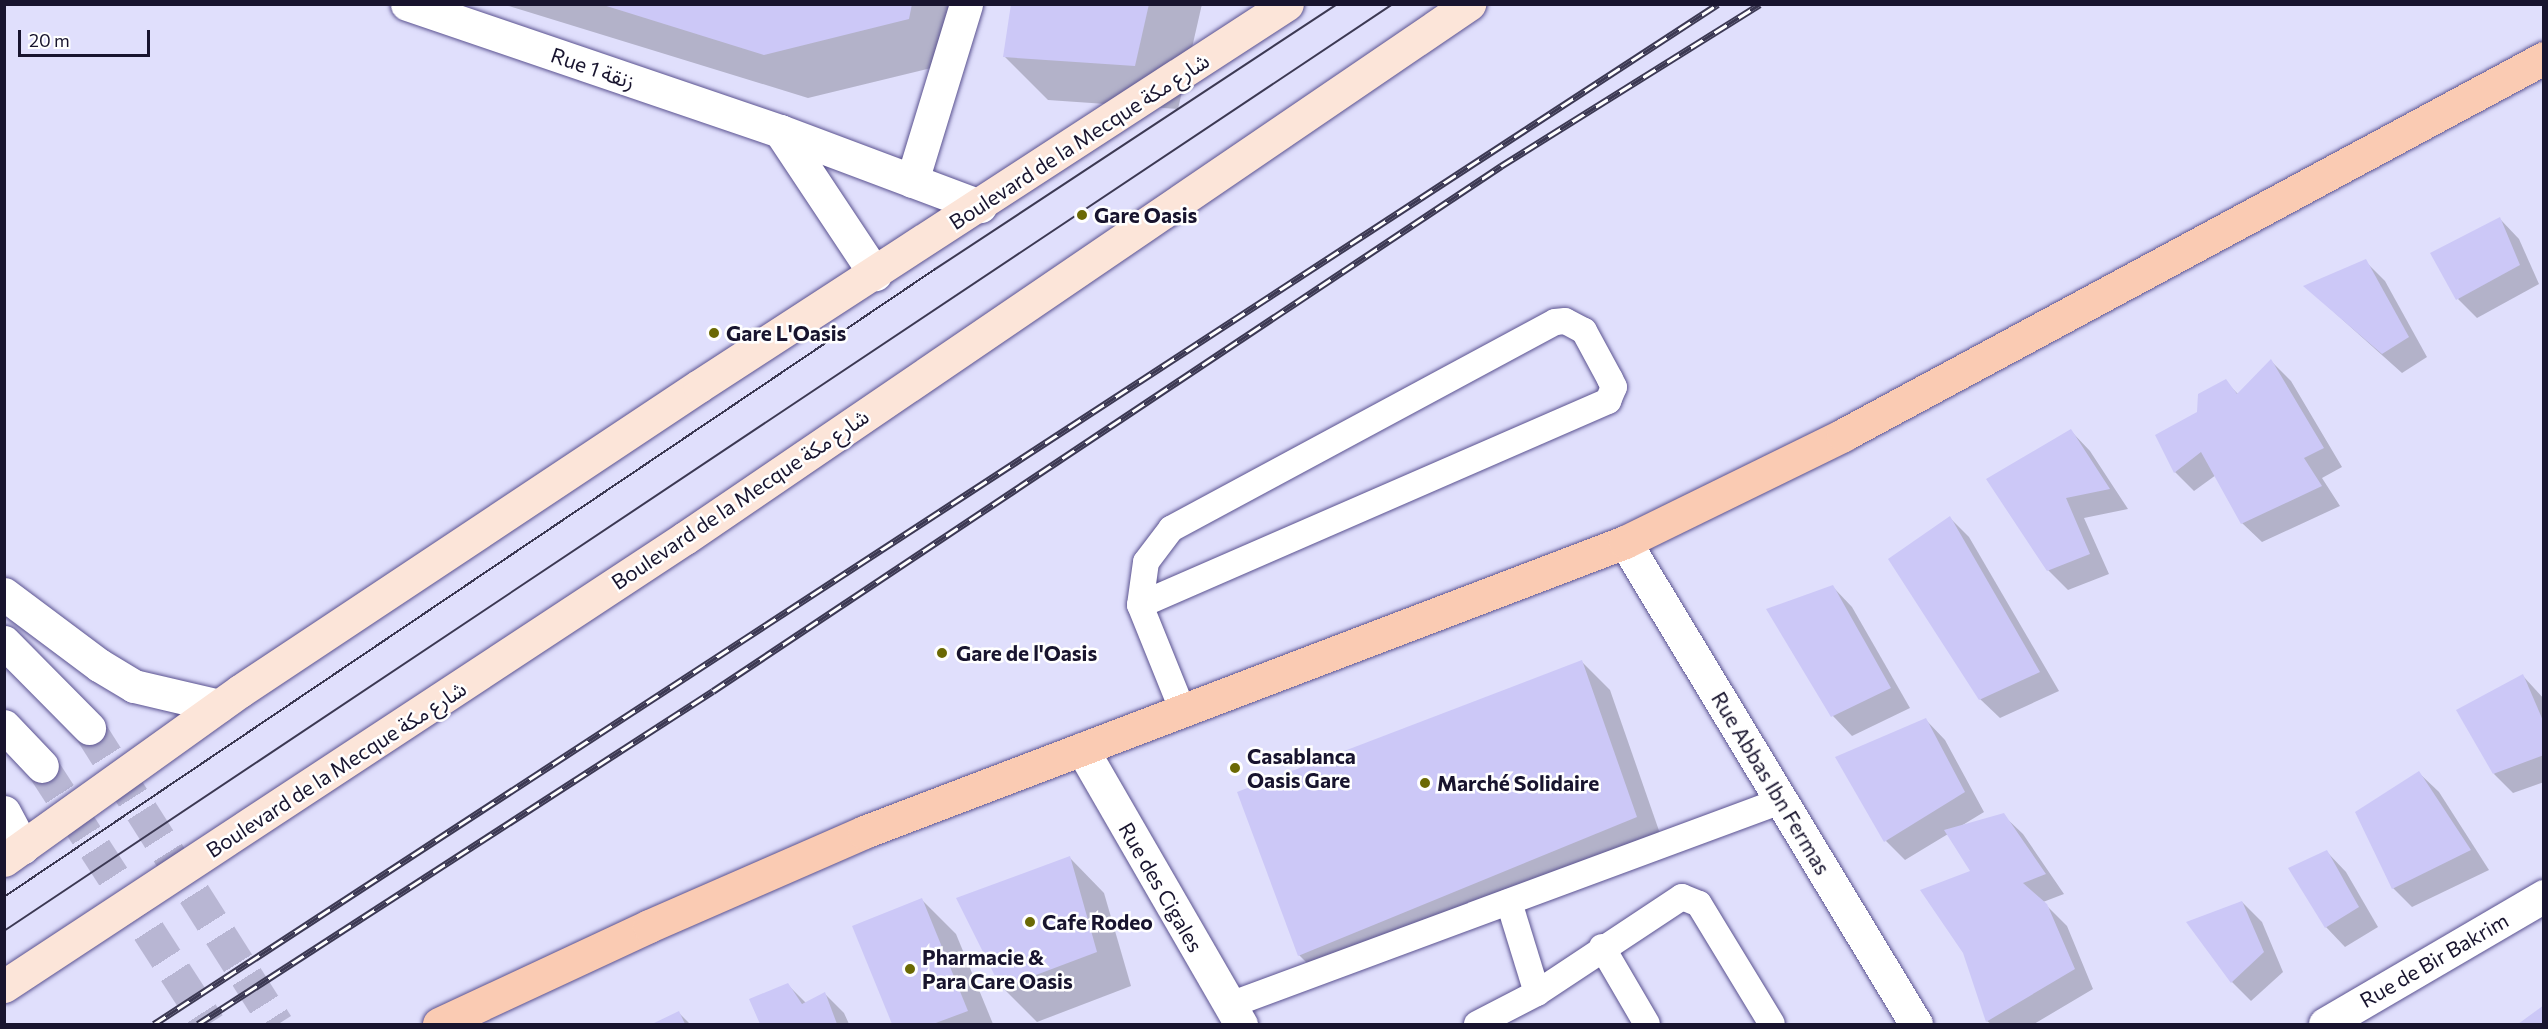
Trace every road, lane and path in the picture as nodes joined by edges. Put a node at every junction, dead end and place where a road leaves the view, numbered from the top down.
1 (407, 4) edge
2 (966, 4) edge
3 (1287, 4) edge
4 (1469, 4) edge
5 (2544, 58) edge
6 (780, 131) junction
7 (912, 181) junction
8 (980, 206) junction
9 (875, 274) junction
10 (1625, 542) junction
11 (4, 594) edge
12 (1140, 604) junction
13 (4, 642) edge
14 (219, 706) junction
15 (1182, 709) junction
16 (4, 726) edge
17 (89, 728) tunnel mouth
18 (1082, 749) junction
19 (42, 766) tunnel mouth
20 (1781, 801) junction
21 (4, 812) edge
22 (14, 853) edge
23 (2544, 896) edge
24 (1509, 902) junction
25 (1602, 946) junction
26 (4, 986) edge
27 (1537, 993) junction
28 (1235, 1015) edge
29 (439, 1024) edge
30 (1477, 1024) edge
31 (1647, 1024) edge
32 (1772, 1024) edge
33 (1916, 1024) edge
34 (2325, 1024) edge

1 - 6 street, Rue 1 زنقة
2 - 7 street
3 - 8 main road, Boulevard de la Mecque شارع مكة
4 - 26 main road, Boulevard de la Mecque شارع مكة
5 - 10 main road
6 - 7 street, Rue 1 زنقة
6 - 9 street
7 - 8 street, Rue 1 زنقة
8 - 9 main road, Boulevard de la Mecque شارع مكة
9 - 14 main road, Boulevard de la Mecque شارع مكة
10 - 15 main road
10 - 20 street, Rue Abbas Ibn Fermas
11 - 14 street
12 - 12 lane
12 - 15 lane
13 - 17 street
14 - 22 main road, Boulevard de la Mecque شارع مكة
15 - 18 main road
16 - 19 street
18 - 28 street, Rue des Cigales
18 - 29 main road
20 - 24 lane
20 - 33 street, Rue Abbas Ibn Fermas
21 - 22 street
23 - 34 street, Rue de Bir Bakrim
24 - 27 lane
24 - 28 lane
25 - 27 lane
25 - 31 lane
25 - 32 lane
27 - 30 lane

